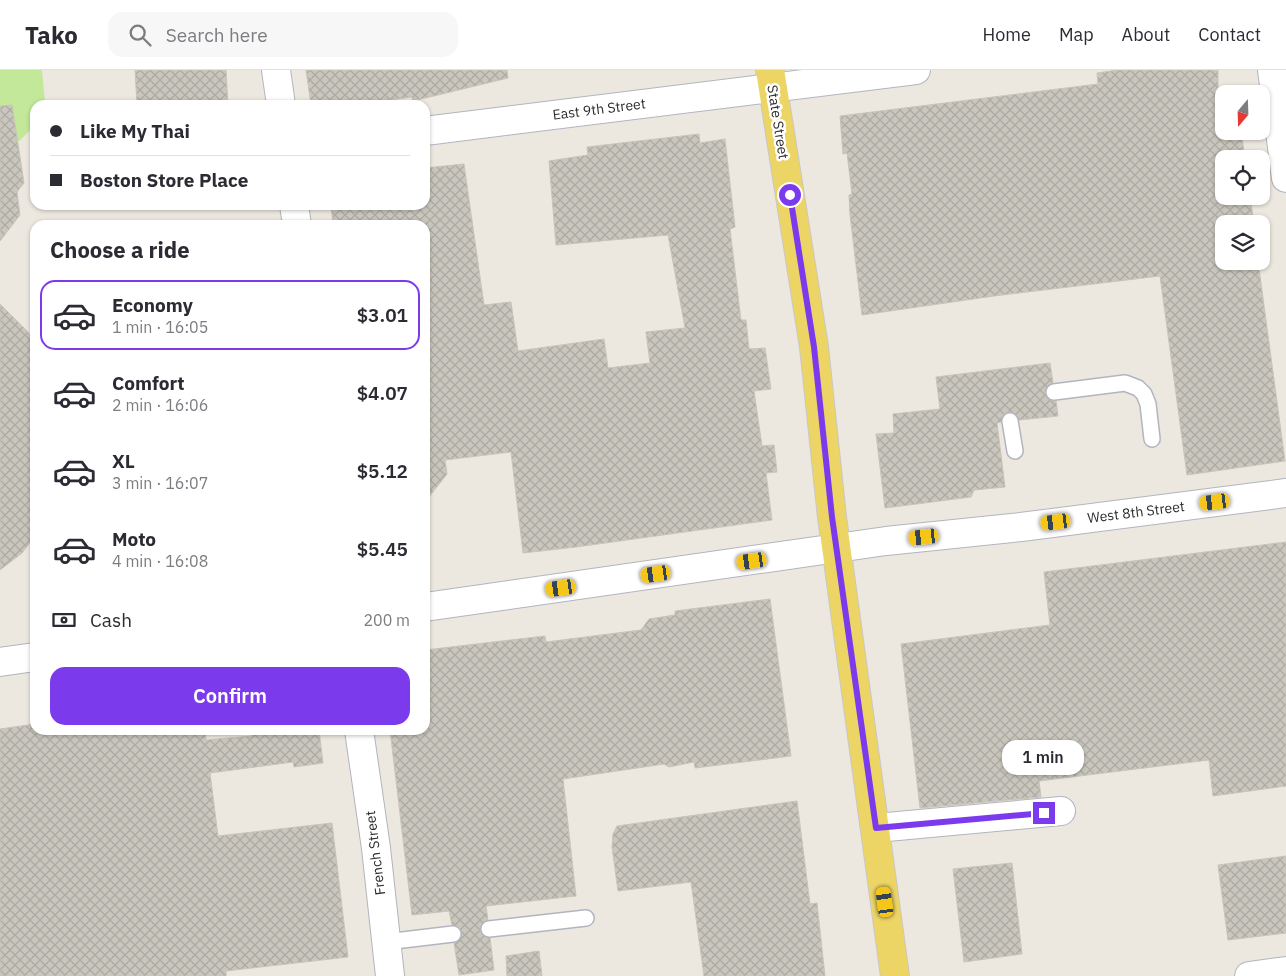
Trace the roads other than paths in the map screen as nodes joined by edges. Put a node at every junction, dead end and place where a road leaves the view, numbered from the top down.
1 (276, 70) edge
2 (916, 70) edge
3 (1272, 70) edge
4 (771, 79) edge
5 (280, 100) edge
6 (430, 130) edge
7 (1286, 178) edge
8 (1054, 392) dead end
9 (1010, 421) dead end
10 (1152, 439) dead end
11 (1015, 451) dead end
12 (1286, 493) edge
13 (838, 549) junction
14 (430, 606) edge
15 (30, 659) edge
16 (0, 662) edge
17 (360, 735) edge
18 (1061, 811) dead end
19 (876, 828) junction
20 (586, 918) dead end
21 (489, 930) dead end
22 (453, 934) dead end
23 (386, 942) junction
24 (1286, 971) edge
25 (390, 976) edge
26 (895, 976) edge
27 (1249, 976) edge

1 - 5 street
2 - 4 street, East 9th Street
3 - 7 street
4 - 6 street, East 9th Street
4 - 13 main road, State Street
8 - 10 lane
9 - 11 lane
12 - 13 street, West 8th Street
13 - 14 street, West 8th Street
13 - 19 main road, State Street
15 - 16 street
17 - 23 street, French Street
18 - 19 street
19 - 26 main road, State Street
20 - 21 lane
22 - 23 lane
23 - 25 street, French Street
24 - 27 street

